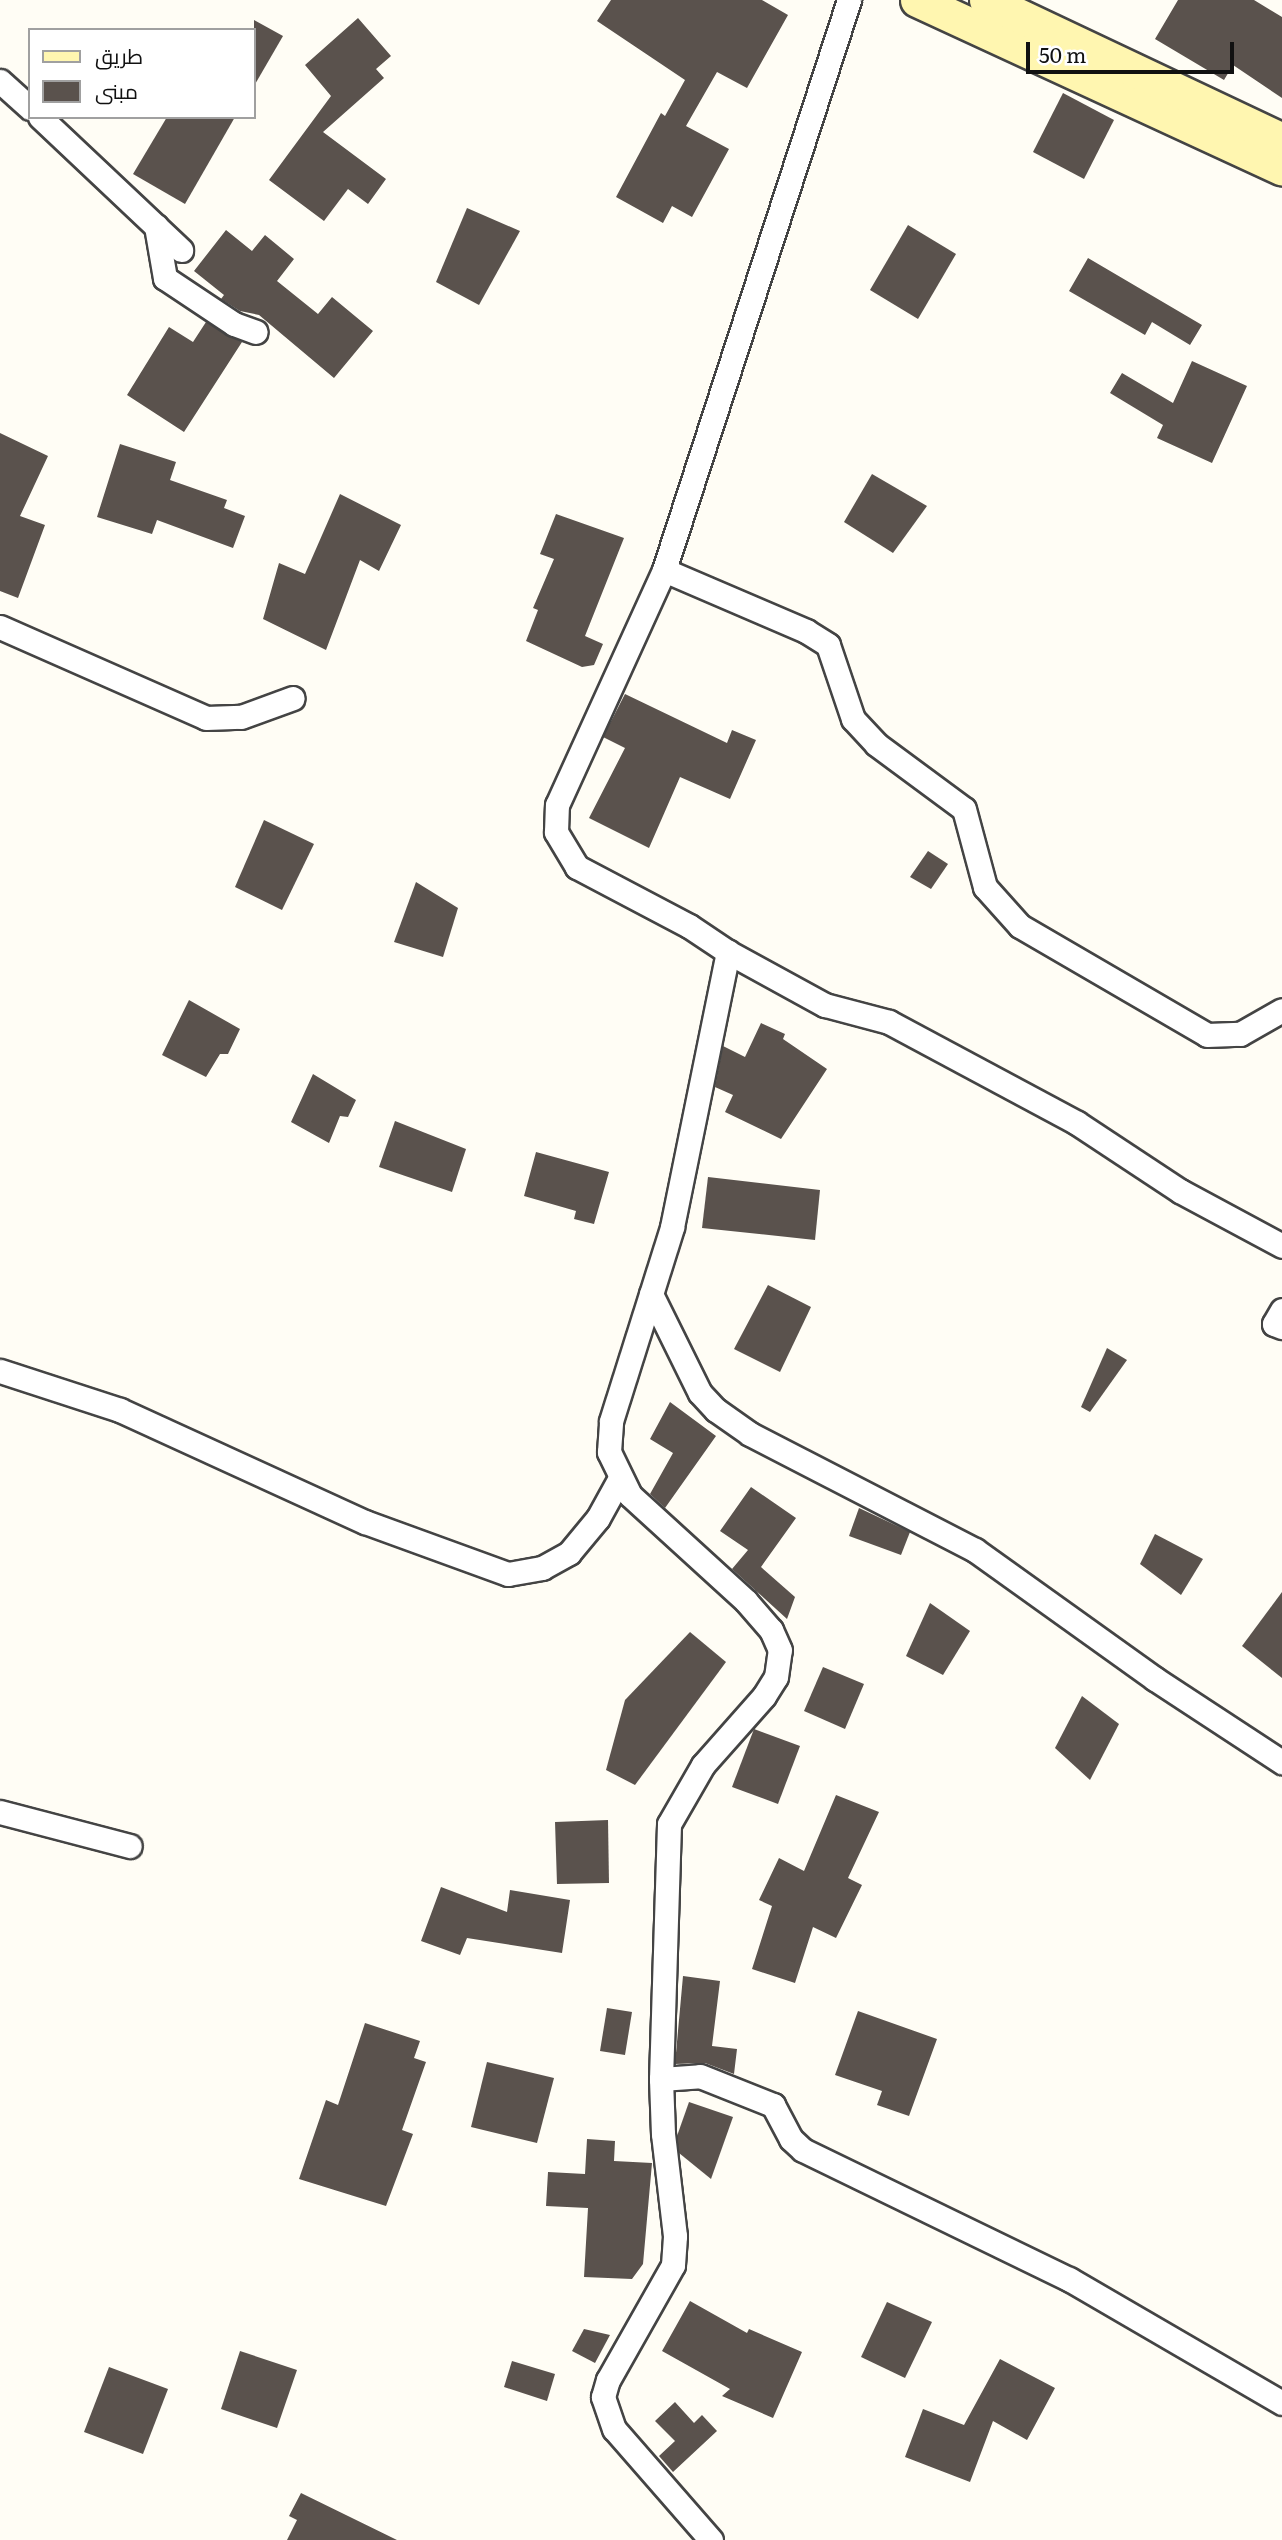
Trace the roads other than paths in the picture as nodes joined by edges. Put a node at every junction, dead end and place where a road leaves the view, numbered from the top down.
1 (849, 0) edge
2 (917, 0) edge
3 (986, 0) edge
4 (0, 81) edge
5 (28, 106) edge
6 (42, 119) edge
7 (1282, 140) edge
8 (1282, 169) edge
9 (156, 226) junction
10 (181, 250) dead end
11 (256, 332) dead end
12 (664, 570) junction
13 (0, 627) edge
14 (293, 698) dead end
15 (728, 952) junction
16 (1282, 1010) edge
17 (1282, 1246) edge
18 (651, 1294) junction
19 (1282, 1310) edge
20 (1282, 1327) edge
21 (0, 1371) edge
22 (620, 1478) junction
23 (1282, 1762) edge
24 (0, 1812) edge
25 (130, 1846) dead end
26 (662, 2079) junction
27 (1282, 2403) edge
28 (711, 2540) edge

1 - 12 street
2 - 8 main road
3 - 7 main road
4 - 5 street
6 - 9 street
9 - 10 street
9 - 11 street
12 - 15 street
12 - 16 street
13 - 14 street
15 - 17 street
15 - 18 street
18 - 22 street
18 - 23 street
19 - 20 street
21 - 22 street
22 - 26 street
24 - 25 street
26 - 27 street
26 - 28 street

